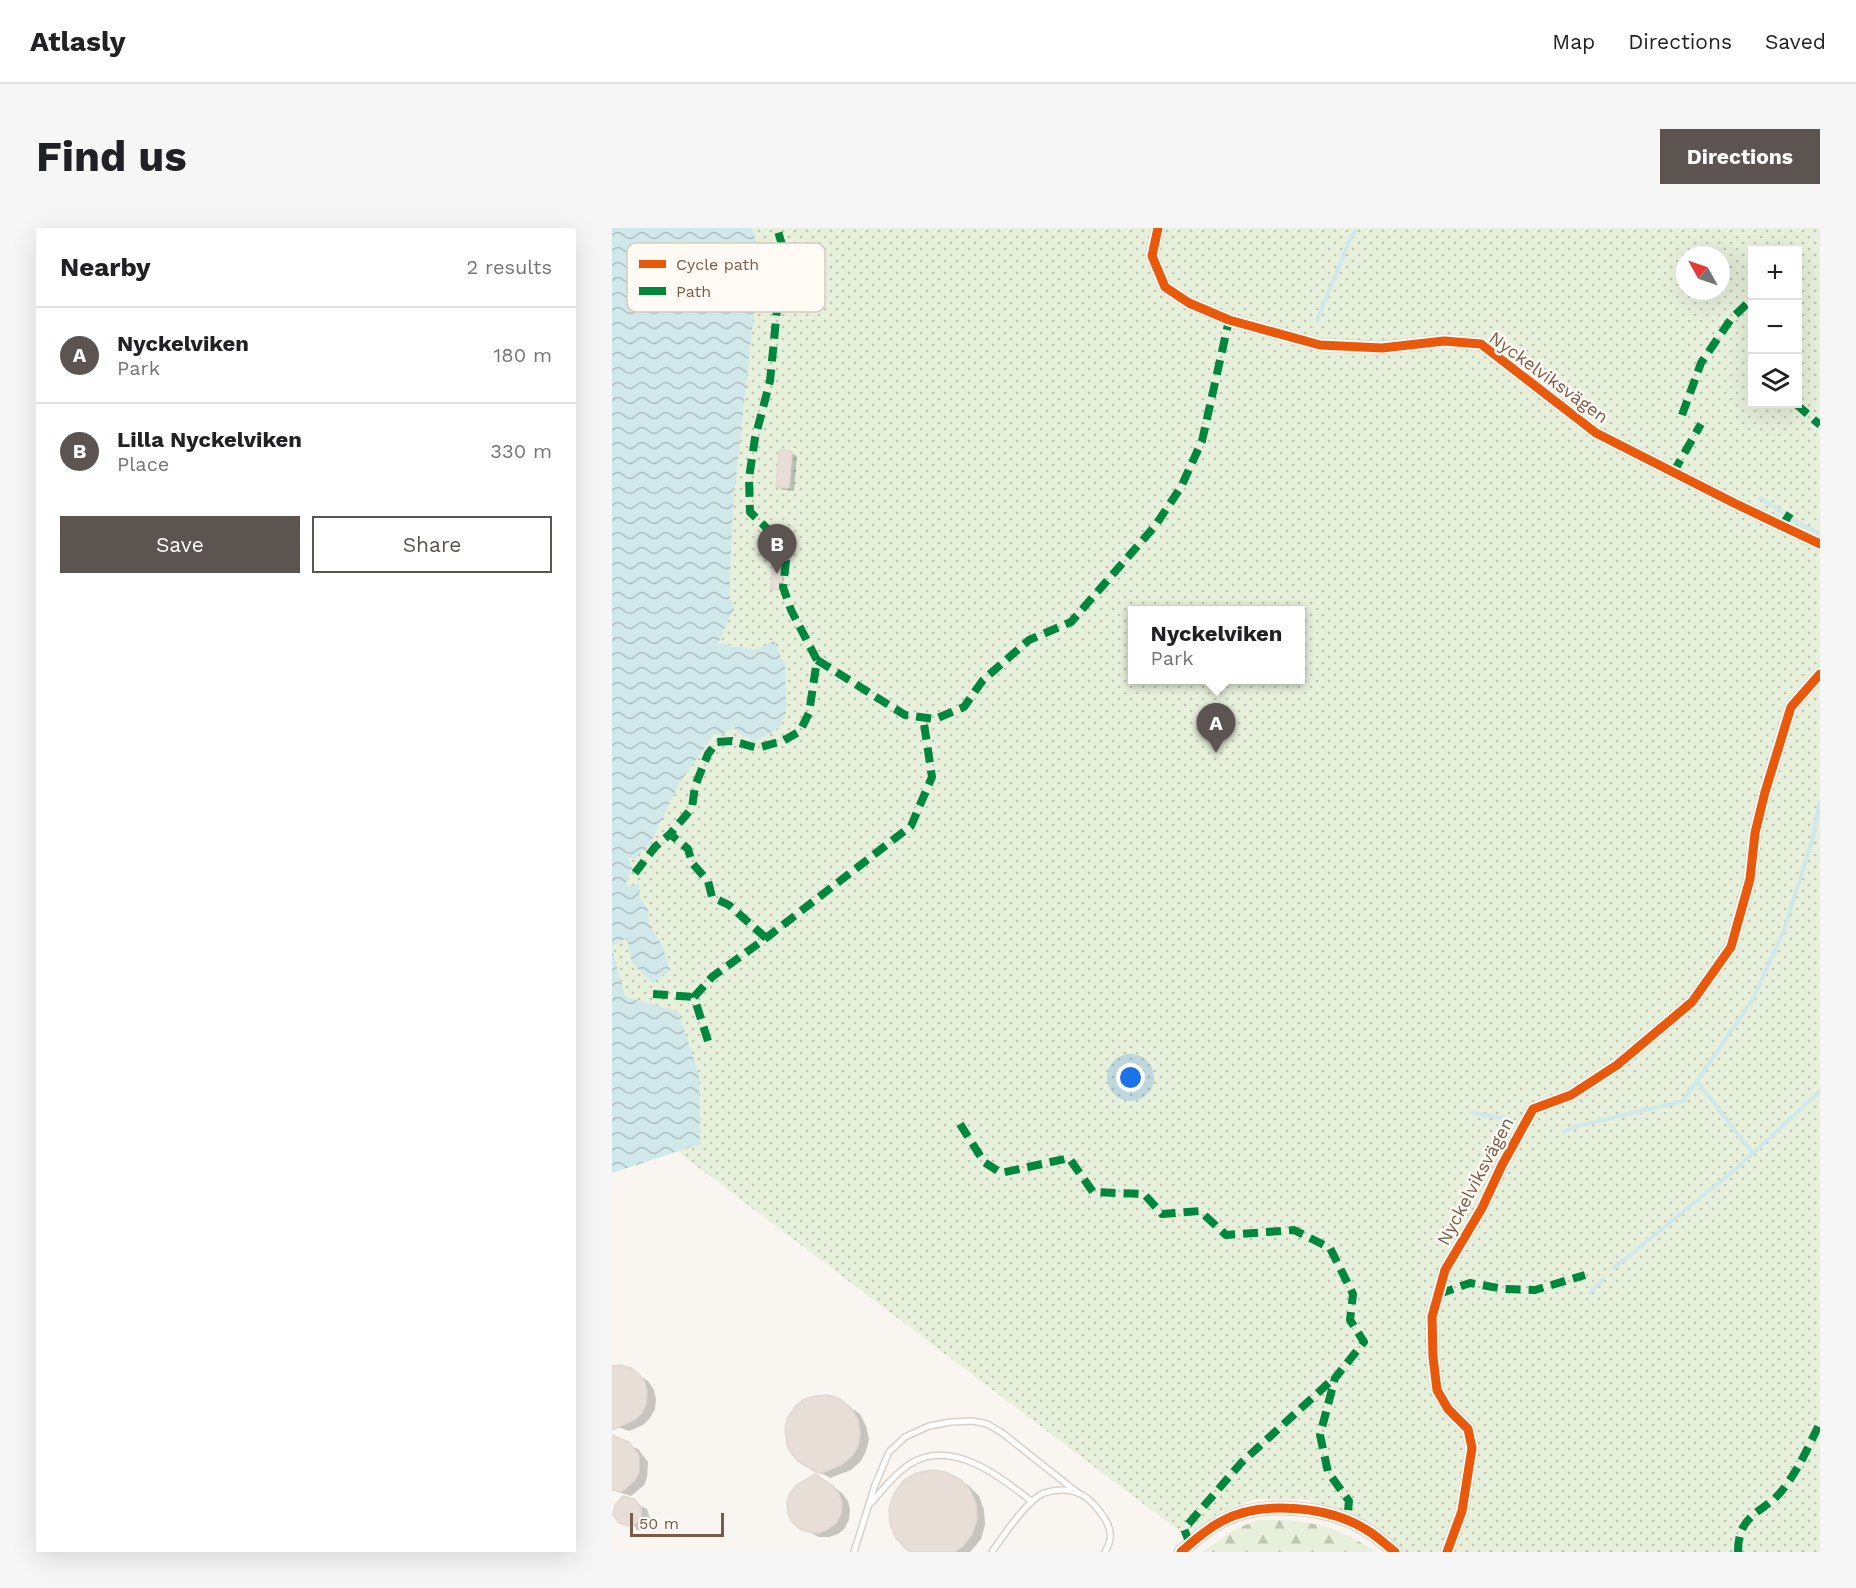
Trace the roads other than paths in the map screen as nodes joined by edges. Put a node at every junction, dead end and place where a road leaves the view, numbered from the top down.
1 (1158, 228) edge
2 (1820, 544) edge
3 (1820, 674) edge
4 (1078, 1493) junction
5 (1031, 1501) junction
6 (868, 1506) junction
7 (854, 1552) edge
8 (992, 1552) edge
9 (1105, 1552) edge
10 (1181, 1552) edge
11 (1395, 1552) edge
12 (1447, 1552) edge

1 - 2 street, Nyckelviksvägen
3 - 12 street, Nyckelviksvägen
4 - 5 lane
4 - 6 lane
4 - 9 lane
5 - 6 lane
5 - 8 lane
6 - 7 lane
10 - 11 street

